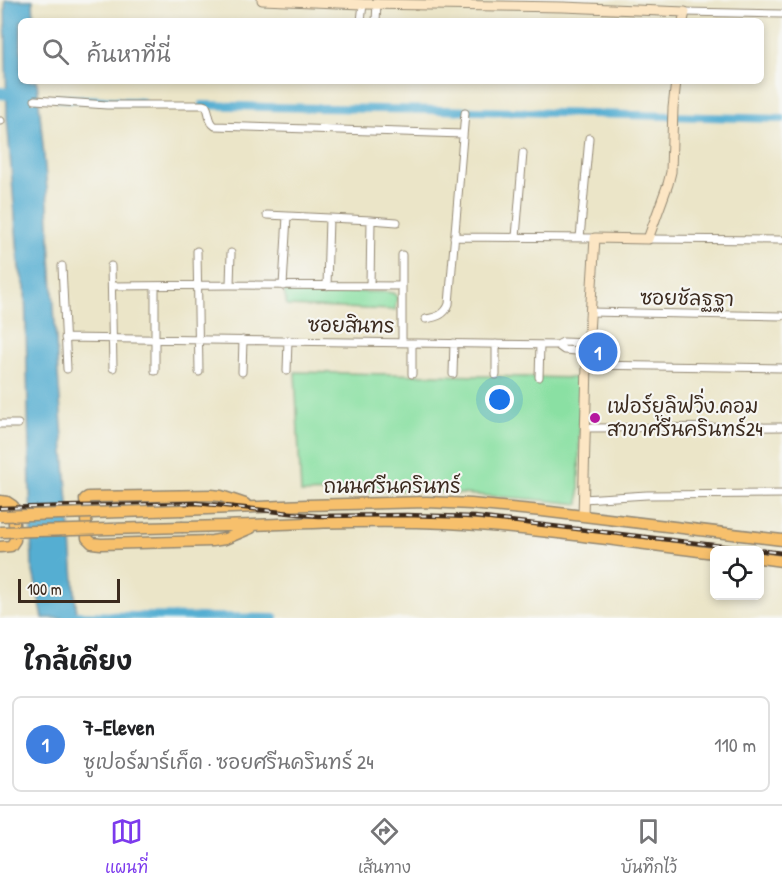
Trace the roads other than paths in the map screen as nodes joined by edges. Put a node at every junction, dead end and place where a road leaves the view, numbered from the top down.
1 (262, 0) edge
2 (377, 3) junction
3 (563, 3) edge
4 (363, 4) junction
5 (782, 14) edge
6 (684, 16) edge
7 (361, 18) edge
8 (376, 18) edge
9 (676, 84) edge
10 (35, 100) dead end
11 (465, 113) dead end
12 (463, 134) junction
13 (589, 138) dead end
14 (523, 153) dead end
15 (267, 215) dead end
16 (287, 216) junction
17 (329, 218) junction
18 (371, 220) junction
19 (396, 222) dead end
20 (454, 237) junction
21 (516, 237) junction
22 (580, 238) junction
23 (595, 238) junction
24 (648, 238) junction
25 (782, 240) edge
26 (197, 251) dead end
27 (231, 253) dead end
28 (402, 255) dead end
29 (62, 266) dead end
30 (111, 266) dead end
31 (230, 285) junction
32 (112, 286) junction
33 (155, 286) junction
34 (197, 286) junction
35 (283, 286) junction
36 (327, 286) junction
37 (370, 286) junction
38 (402, 286) junction
39 (590, 312) junction
40 (782, 316) edge
41 (426, 319) dead end
42 (65, 338) junction
43 (112, 338) junction
44 (155, 338) junction
45 (198, 339) junction
46 (243, 340) junction
47 (288, 340) junction
48 (402, 342) junction
49 (412, 342) junction
50 (454, 343) junction
51 (496, 344) junction
52 (540, 345) junction
53 (588, 347) junction
54 (587, 365) junction
55 (112, 368) dead end
56 (782, 368) edge
57 (67, 369) dead end
58 (155, 371) dead end
59 (287, 371) dead end
60 (199, 372) dead end
61 (242, 372) dead end
62 (412, 374) dead end
63 (453, 374) dead end
64 (496, 375) dead end
65 (539, 377) dead end
66 (0, 424) edge
67 (18, 424) dead end
68 (782, 427) edge
69 (585, 428) junction
70 (782, 494) edge
71 (583, 499) junction
72 (0, 501) edge
73 (254, 506) junction
74 (0, 516) edge
75 (583, 516) junction
76 (256, 525) junction
77 (0, 532) edge
78 (782, 540) edge
79 (0, 547) edge
80 (710, 553) edge
81 (764, 559) edge
82 (782, 561) edge

1 - 4 street
2 - 3 street
2 - 4 street
2 - 8 street
3 - 6 street
4 - 7 street
5 - 6 street
9 - 24 street
10 - 12 street
11 - 12 street
12 - 20 street
13 - 22 street
14 - 21 street
15 - 16 street
16 - 17 street
16 - 35 street
17 - 18 street
17 - 36 street
18 - 19 street
18 - 37 street
20 - 21 street
20 - 41 street
21 - 22 street
22 - 23 street
23 - 24 street
23 - 39 street
24 - 25 street
26 - 34 street
27 - 31 street
28 - 38 street
29 - 42 street
30 - 32 street
31 - 34 street, ซอยสินทร
31 - 35 street, ซอยสินทร
32 - 33 street, ซอยสินทร
32 - 43 street
33 - 34 street, ซอยสินทร
33 - 44 street
34 - 45 street
35 - 36 street, ซอยสินทร
36 - 37 street, ซอยสินทร
37 - 38 street, ซอยสินทร
38 - 48 street
39 - 40 street, ซอยชัลฐฐา
39 - 53 street
42 - 43 street, ซอยสินทร
42 - 57 street
43 - 44 street, ซอยสินทร
43 - 55 street
44 - 45 street, ซอยสินทร
44 - 58 street
45 - 46 street, ซอยสินทร
45 - 60 street
46 - 47 street, ซอยสินทร
46 - 61 street
47 - 48 street, ซอยสินทร
47 - 59 street
48 - 49 street, ซอยสินทร
49 - 50 street, ซอยสินทร
49 - 62 street
50 - 51 street, ซอยสินทร
50 - 63 street
51 - 52 street, ซอยสินทร
51 - 64 street
52 - 53 street, ซอยสินทร
52 - 65 street
53 - 54 street
54 - 56 street
54 - 69 street
66 - 67 street
68 - 69 street
69 - 71 street
70 - 71 street
71 - 75 street
72 - 79 main road
73 - 74 main road, ถนนศรีนครินทร์, bridge
73 - 75 main road, ถนนศรีนครินทร์
73 - 76 main road
75 - 78 main road, ถนนศรีนครินทร์
76 - 77 main road, ถนนศรีนครินทร์, bridge
76 - 80 main road, ถนนศรีนครินทร์
81 - 82 main road

